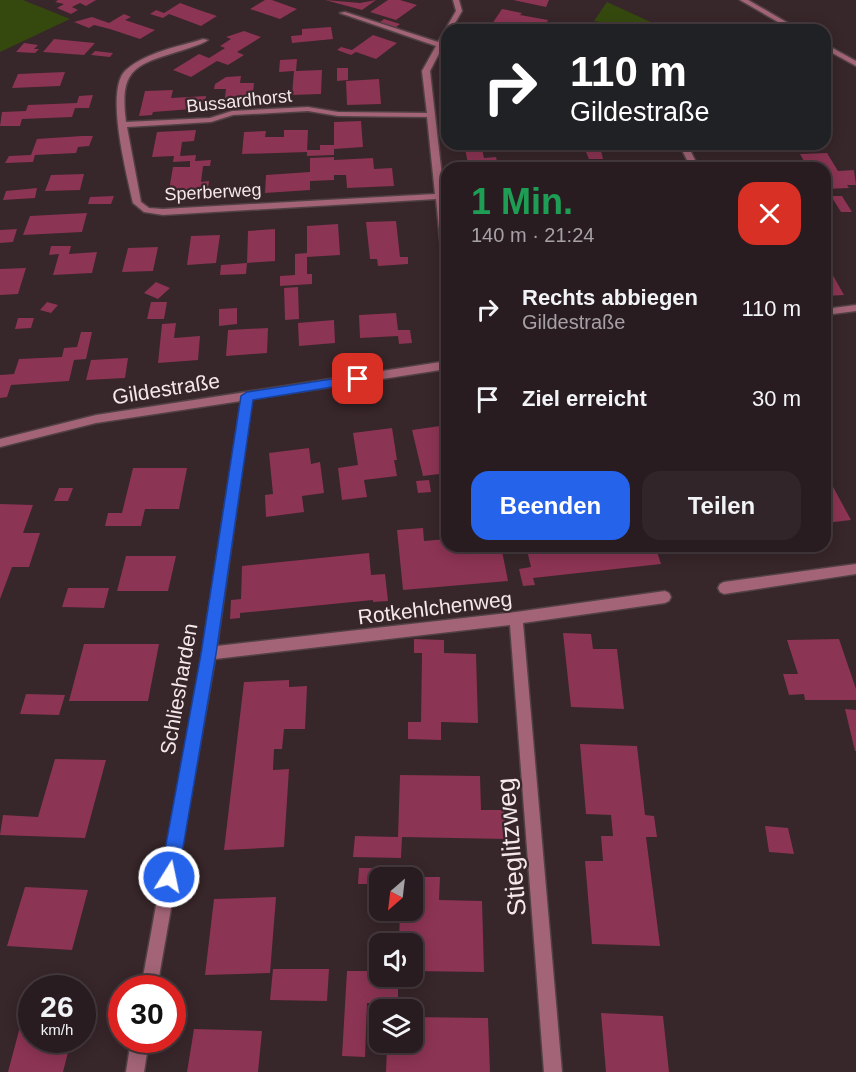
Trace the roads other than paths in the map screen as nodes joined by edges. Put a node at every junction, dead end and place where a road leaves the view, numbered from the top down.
1 (456, 0) edge
2 (743, 0) edge
3 (343, 13) dead end
4 (451, 24) edge
5 (786, 24) edge
6 (205, 40) dead end
7 (441, 42) edge
8 (439, 45) junction
9 (831, 49) edge
10 (856, 63) edge
11 (429, 114) junction
12 (122, 125) junction
13 (438, 196) junction
14 (441, 217) edge
15 (856, 308) edge
16 (831, 311) edge
17 (441, 366) edge
18 (247, 396) junction
19 (0, 443) edge
20 (856, 569) edge
21 (724, 588) dead end
22 (665, 597) dead end
23 (516, 618) junction
24 (209, 654) junction
25 (151, 975) edge
26 (138, 1053) edge
27 (135, 1072) edge
28 (553, 1072) edge

1 - 4 street
2 - 5 street
3 - 8 street
6 - 12 street, Sperberweg
7 - 8 street
8 - 11 street
9 - 10 street
11 - 12 street, Bussardhorst
11 - 13 street
12 - 13 street, Sperberweg
13 - 14 street
15 - 16 street
17 - 18 street, Gildestraße
18 - 19 street, Gildestraße
18 - 24 street, Schliesharden
20 - 21 street
22 - 23 street, Rotkehlchenweg
23 - 24 street, Rotkehlchenweg
23 - 28 street, Stieglitzweg
24 - 25 street, Schliesharden
26 - 27 street

